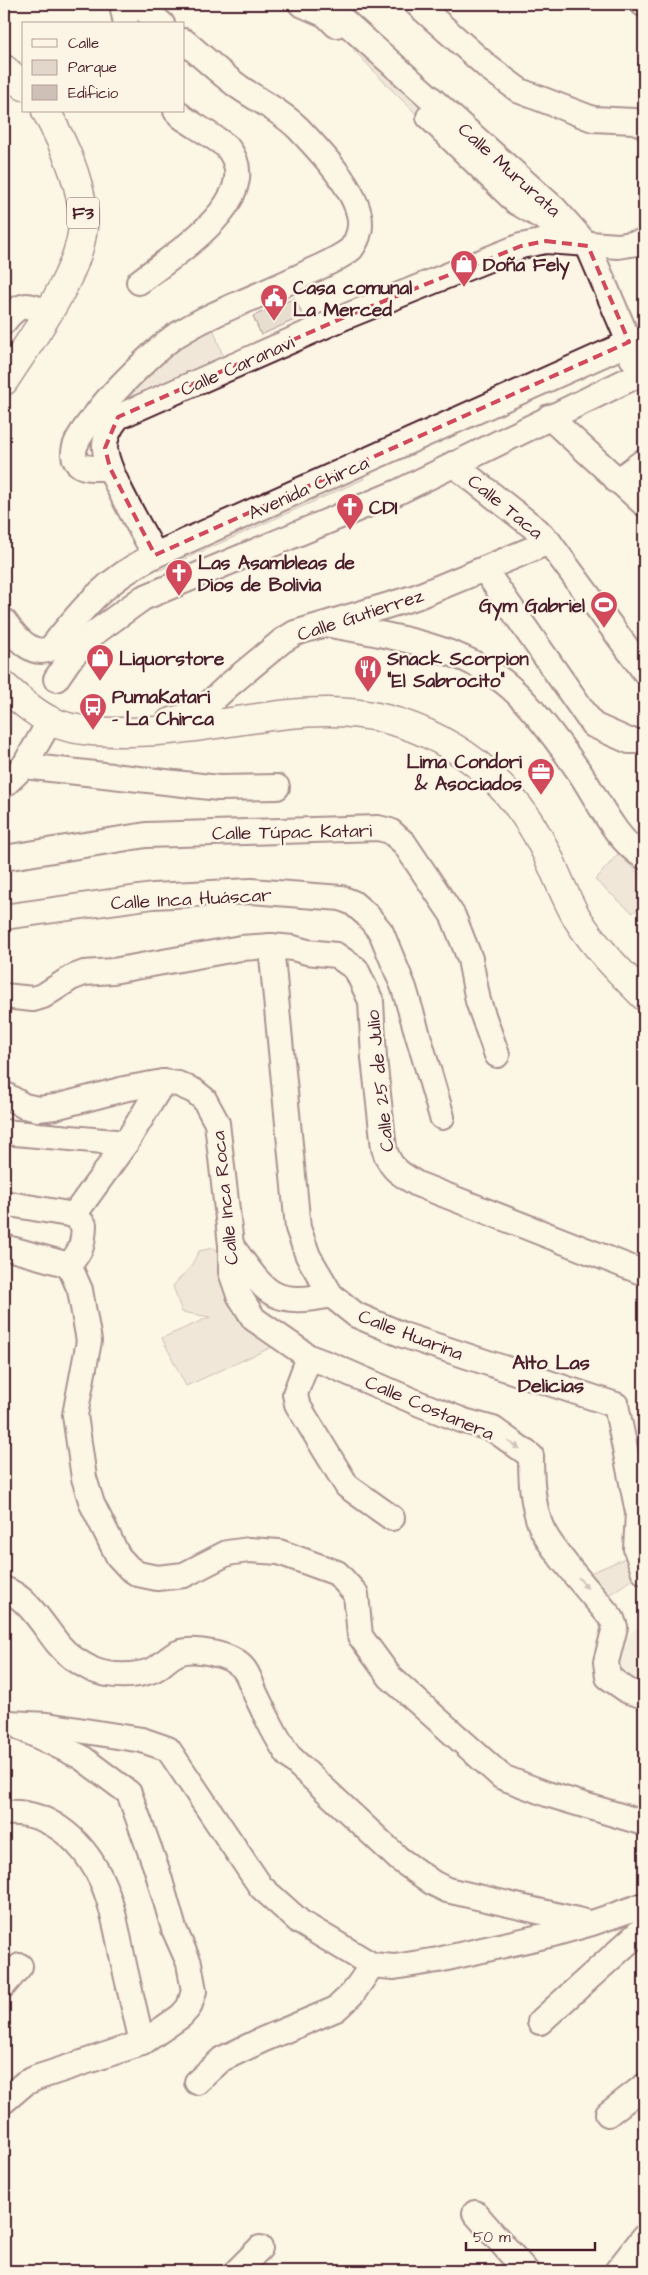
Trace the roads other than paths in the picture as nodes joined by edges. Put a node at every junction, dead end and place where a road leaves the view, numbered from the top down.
1 (122, 4) edge
2 (136, 4) edge
3 (301, 4) edge
4 (417, 4) edge
5 (330, 5) edge
6 (126, 22) edge
7 (159, 22) edge
8 (185, 42) edge
9 (4, 69) edge
10 (22, 84) edge
11 (47, 112) edge
12 (177, 112) edge
13 (644, 125) edge
14 (644, 242) edge
15 (588, 246) junction
16 (139, 282) dead end
17 (47, 314) junction
18 (4, 322) edge
19 (637, 339) edge
20 (640, 374) edge
21 (4, 381) edge
22 (549, 416) junction
23 (644, 461) edge
24 (453, 464) junction
25 (110, 468) junction
26 (617, 481) junction
27 (644, 504) edge
28 (549, 542) junction
29 (155, 555) junction
30 (484, 569) junction
31 (79, 614) junction
32 (113, 620) junction
33 (4, 622) edge
34 (326, 625) junction
35 (644, 672) edge
36 (56, 679) dead end
37 (4, 686) edge
38 (50, 721) junction
39 (170, 730) junction
40 (644, 741) edge
41 (24, 766) junction
42 (4, 785) edge
43 (277, 787) dead end
44 (644, 857) edge
45 (4, 858) edge
46 (4, 917) edge
47 (271, 946) junction
48 (4, 996) edge
49 (644, 996) edge
50 (497, 1055) dead end
51 (163, 1082) junction
52 (4, 1094) edge
53 (442, 1117) dead end
54 (4, 1132) edge
55 (126, 1143) junction
56 (4, 1203) edge
57 (74, 1215) junction
58 (231, 1245) junction
59 (4, 1247) edge
60 (70, 1265) junction
61 (644, 1273) edge
62 (331, 1295) junction
63 (309, 1357) junction
64 (392, 1518) dead end
65 (644, 1572) edge
66 (4, 1589) edge
67 (644, 1696) edge
68 (6, 1722) edge
69 (4, 1813) edge
70 (644, 1823) edge
71 (644, 1905) edge
72 (592, 1923) junction
73 (644, 1928) edge
74 (372, 1965) junction
75 (20, 1966) dead end
76 (4, 1985) edge
77 (540, 2022) dead end
78 (142, 2043) junction
79 (197, 2082) dead end
80 (644, 2086) edge
81 (4, 2101) edge
82 (608, 2114) dead end
83 (475, 2213) dead end
84 (644, 2237) edge
85 (260, 2248) dead end
86 (238, 2271) edge
87 (526, 2271) edge
88 (617, 2271) edge

1 - 6 street
2 - 7 street
3 - 15 street
4 - 13 street
5 - 15 street, Calle Mururata
8 - 25 street
9 - 10 highway
11 - 17 highway, F3
12 - 16 street
14 - 15 street, Calle Caranavi
15 - 19 street, Calle Mururata
15 - 25 street, Calle Caranavi
17 - 18 street
17 - 21 highway, F3
19 - 20 street, Calle Mururata
19 - 29 street, Avenida Chirca
20 - 22 street, Avenida Chirca
22 - 24 street, Avenida Chirca
22 - 26 street
23 - 26 street
24 - 28 street, Calle Taca
24 - 32 street, Avenida Chirca
25 - 29 street, Calle Caranavi
26 - 27 street
28 - 30 street, Calle Gutierrez
28 - 35 street, Calle Taca
29 - 31 street, Avenida Chirca
30 - 34 street, Calle Gutierrez
30 - 40 street
31 - 32 street
31 - 33 street, Avenida Chirca
32 - 36 street, Avenida Chirca
34 - 39 street, Calle Gutierrez
34 - 44 street
37 - 38 highway
38 - 39 highway
38 - 41 street
39 - 49 highway
41 - 42 street
41 - 43 street
45 - 50 street, Calle Túpac Katari
46 - 53 street, Calle Inca Huáscar
47 - 48 street, Calle 25 de Julio
47 - 61 street, Calle 25 de Julio
47 - 62 street, Calle Huarina
51 - 52 street, Calle Inca Roca
51 - 55 street
51 - 58 street, Calle Inca Roca
54 - 55 street
55 - 57 street
56 - 57 street
57 - 60 street
58 - 62 street
58 - 63 street, Calle Inca Roca
59 - 60 street
60 - 70 street
62 - 65 street, Calle Huarina
63 - 64 street
63 -> 67 street, Calle Costanera
66 - 72 street
68 - 74 street
68 - 78 street
69 - 78 street
71 - 72 street
72 - 74 street
73 - 77 street
74 - 79 street
75 - 76 street
78 - 81 street
80 - 82 street
83 - 87 street
84 - 88 street
85 - 86 street

